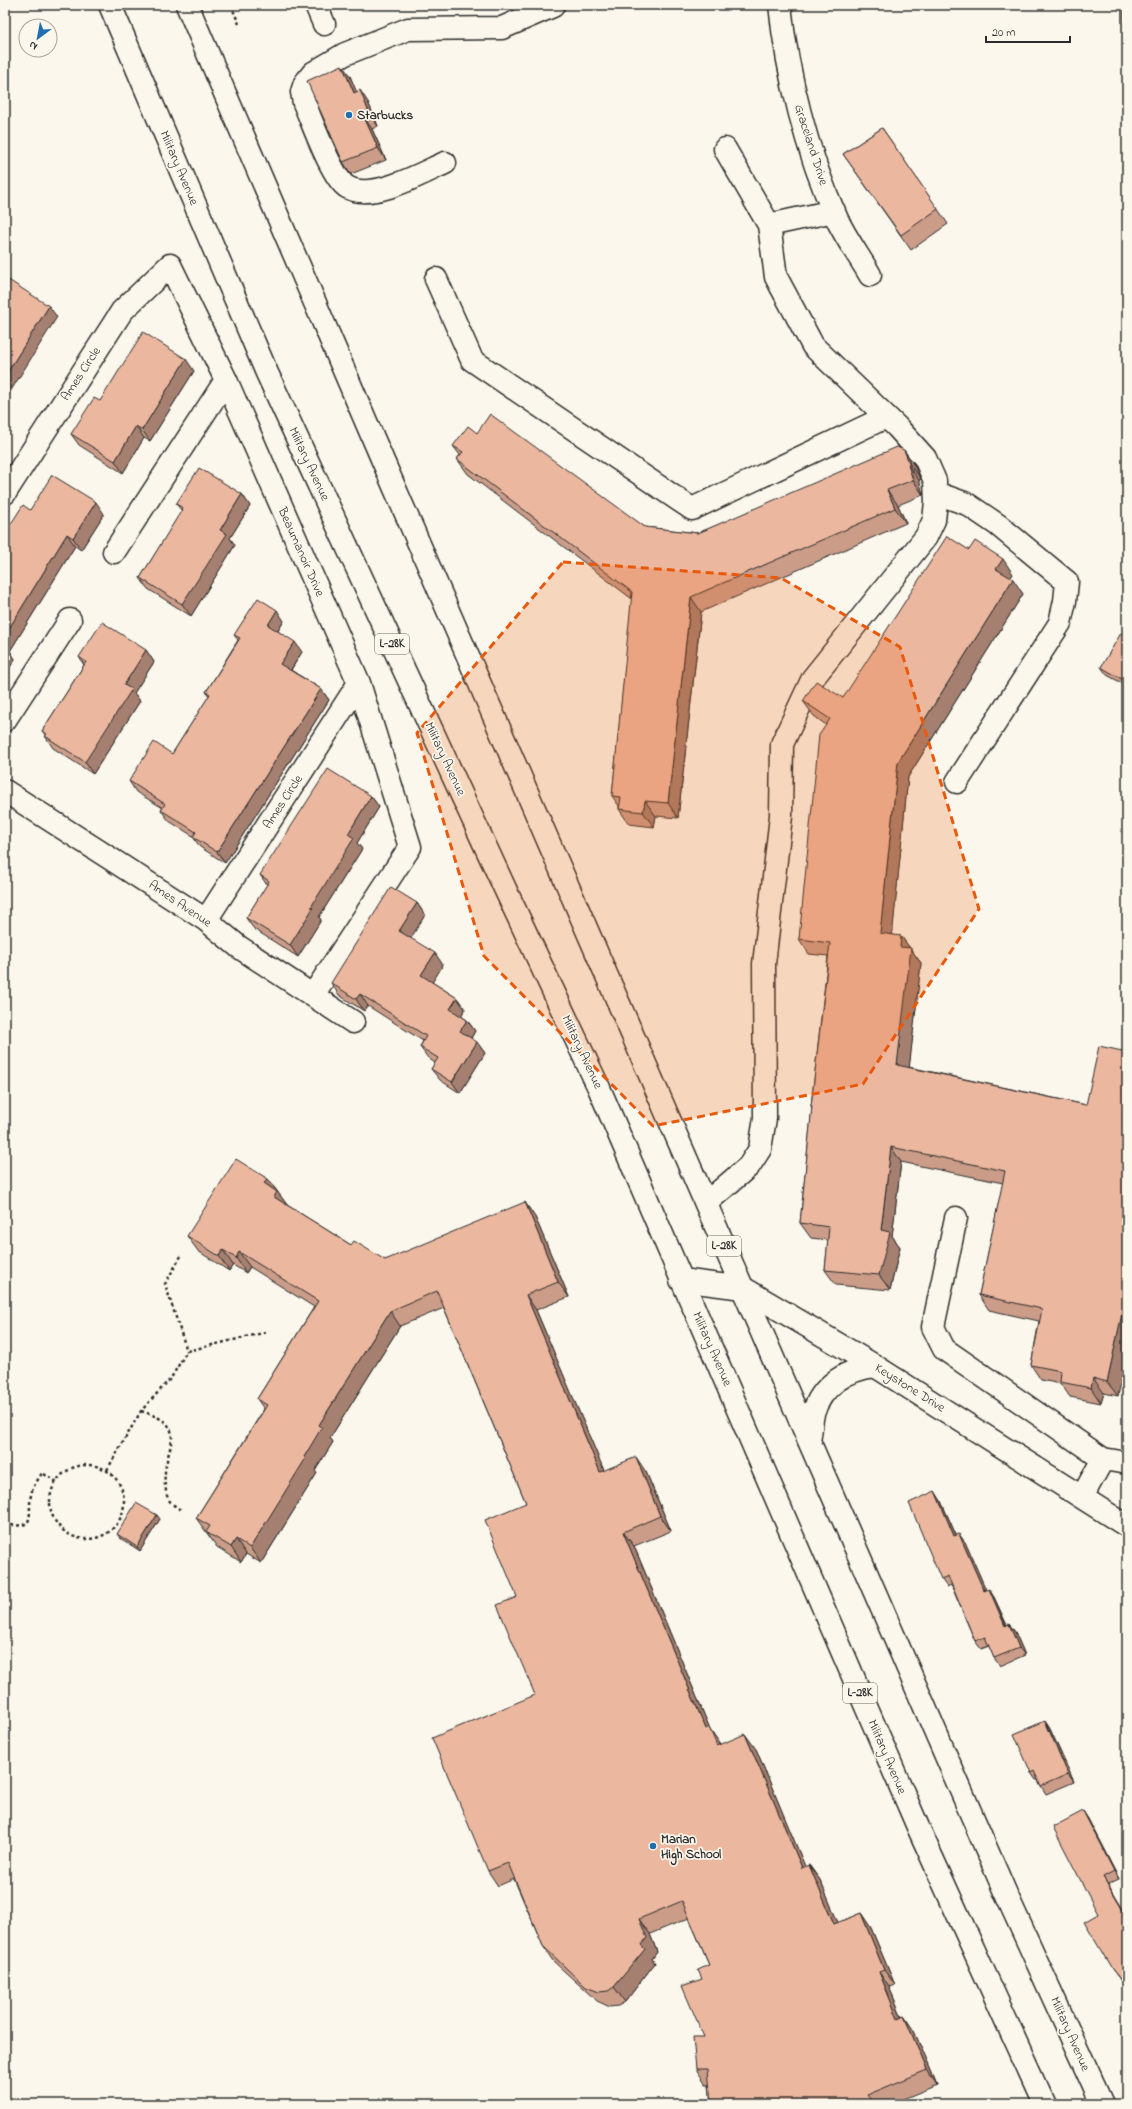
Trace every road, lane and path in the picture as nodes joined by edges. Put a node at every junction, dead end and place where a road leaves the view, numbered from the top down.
1 (110, 5) edge
2 (187, 5) edge
3 (232, 5) edge
4 (780, 5) edge
5 (553, 6) edge
6 (239, 24) dead end
7 (725, 149) dead end
8 (445, 163) dead end
9 (834, 211) junction
10 (769, 225) junction
11 (170, 265) joint
12 (870, 275) dead end
13 (436, 279) dead end
14 (226, 380) junction
15 (886, 417) junction
16 (5, 493) edge
17 (936, 493) junction
18 (114, 552) dead end
19 (70, 620) dead end
20 (359, 683) junction
21 (5, 720) edge
22 (957, 782) dead end
23 (5, 790) edge
24 (206, 920) junction
25 (313, 995) junction
26 (353, 1022) dead end
27 (706, 1203) junction
28 (956, 1218) dead end
29 (181, 1256) dead end
30 (681, 1280) junction
31 (743, 1288) junction
32 (267, 1332) dead end
33 (187, 1351) junction
34 (875, 1366) junction
35 (141, 1411) junction
36 (809, 1441) junction
37 (1103, 1460) junction
38 (1127, 1463) edge
39 (107, 1470) junction
40 (57, 1482) junction
41 (1082, 1497) junction
42 (181, 1510) dead end
43 (5, 1524) edge
44 (1127, 1526) edge
45 (1044, 2104) edge
46 (1102, 2104) edge

1 - 30 main road, Military Avenue / L-28K
2 - 27 main road, Military Avenue / L-28K
3 - 6 path
4 - 9 main road, Graceland Drive
5 - 8 main road
7 - 10 main road
9 - 10 main road
9 - 12 main road, Graceland Drive
10 - 15 main road
11 - 14 main road, Beaumanoir Drive
11 - 16 main road, Ames Circle
13 - 15 main road
14 - 18 main road
14 - 20 main road, Beaumanoir Drive
15 - 17 main road
17 - 22 main road
17 - 27 main road
19 - 21 main road
20 - 24 main road, Ames Circle
20 - 25 main road, Beaumanoir Drive
23 - 24 main road, Ames Avenue
24 - 25 main road, Ames Avenue
25 - 26 main road, Ames Avenue
27 - 31 main road, Military Avenue / L-28K
28 - 37 main road
29 - 33 path
30 - 31 main road, Keystone Drive
30 - 45 main road, Military Avenue / L-28K
31 - 34 main road, Keystone Drive
31 - 36 main road, Military Avenue / L-28K
32 - 33 path
33 - 35 path
34 - 36 main road
34 - 41 main road, Keystone Drive
35 - 39 path
35 - 42 path
36 - 46 main road, Military Avenue / L-28K
37 - 38 main road
37 - 41 main road
39 - 40 path
39 - 40 path
40 - 43 path
41 - 44 main road, Keystone Drive

